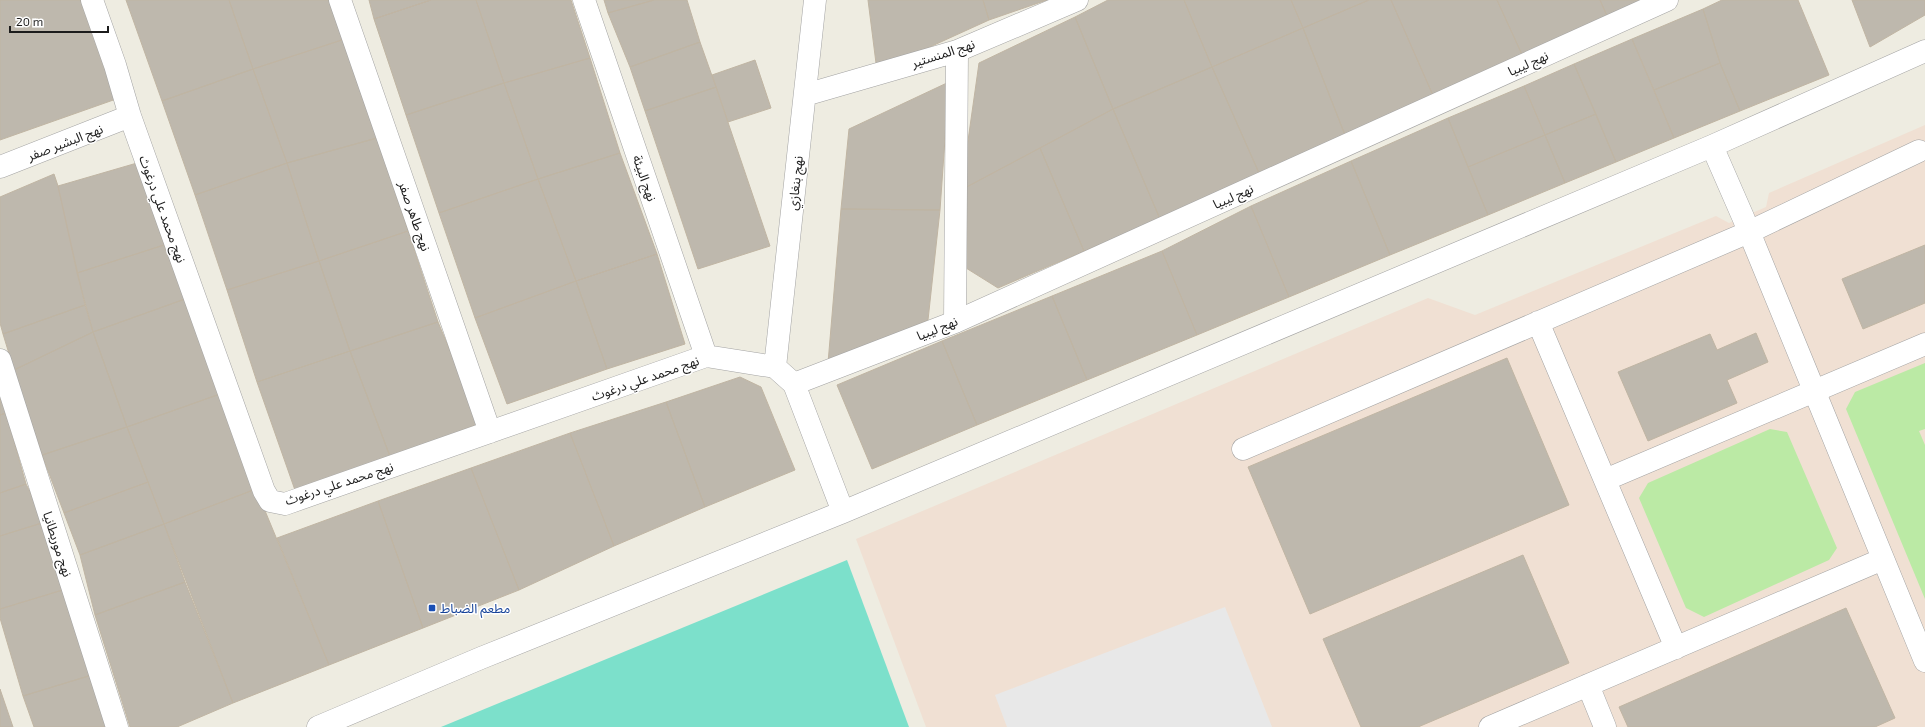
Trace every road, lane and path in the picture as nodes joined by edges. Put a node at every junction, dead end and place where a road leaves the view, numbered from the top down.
1 (92, 0) edge
2 (340, 0) edge
3 (584, 0) edge
4 (815, 0) edge
5 (1077, 0) edge
6 (1667, 0) edge
7 (956, 51) junction
8 (1925, 51) edge
9 (805, 95) junction
10 (130, 116) junction
11 (1712, 146) junction
12 (1920, 151) dead end
13 (0, 167) edge
14 (1749, 232) junction
15 (955, 322) junction
16 (1538, 322) junction
17 (1925, 344) edge
18 (706, 356) junction
19 (0, 360) edge
20 (775, 367) junction
21 (794, 384) junction
22 (1815, 391) junction
23 (490, 432) junction
24 (1243, 449) dead end
25 (1605, 480) junction
26 (843, 512) junction
27 (1883, 559) junction
28 (1676, 648) junction
29 (1925, 661) edge
30 (1588, 685) junction
31 (117, 727) edge
32 (318, 727) edge
33 (1490, 727) edge
34 (1605, 727) edge

1 - 10 street, نهج محمد علي درغوث
2 - 23 street, نهج طاهر صفر
3 - 18 street, نهج البيئة
4 - 9 street, نهج بنغازي
5 - 7 street, نهج المنستير
6 - 15 street, نهج ليبيا
7 - 9 street, نهج المنستير
7 - 15 street
8 - 11 street
9 - 20 street, نهج بنغازي
10 - 13 street, نهج البشير صفر
10 - 23 street, نهج محمد علي درغوث
11 - 14 street
11 - 26 street
12 - 14 street
14 - 16 street
14 - 22 street
15 - 21 street, نهج ليبيا
16 - 24 street
16 - 25 street
17 - 22 street
18 - 20 street, نهج محمد علي درغوث
18 - 23 street, نهج محمد علي درغوث
19 - 31 street, نهج موريطانيا
20 - 21 street
21 - 26 street
22 - 25 street
22 - 27 street
25 - 28 street
26 - 32 street
27 - 28 street
27 - 29 street
28 - 30 street
30 - 33 street
30 - 34 street

